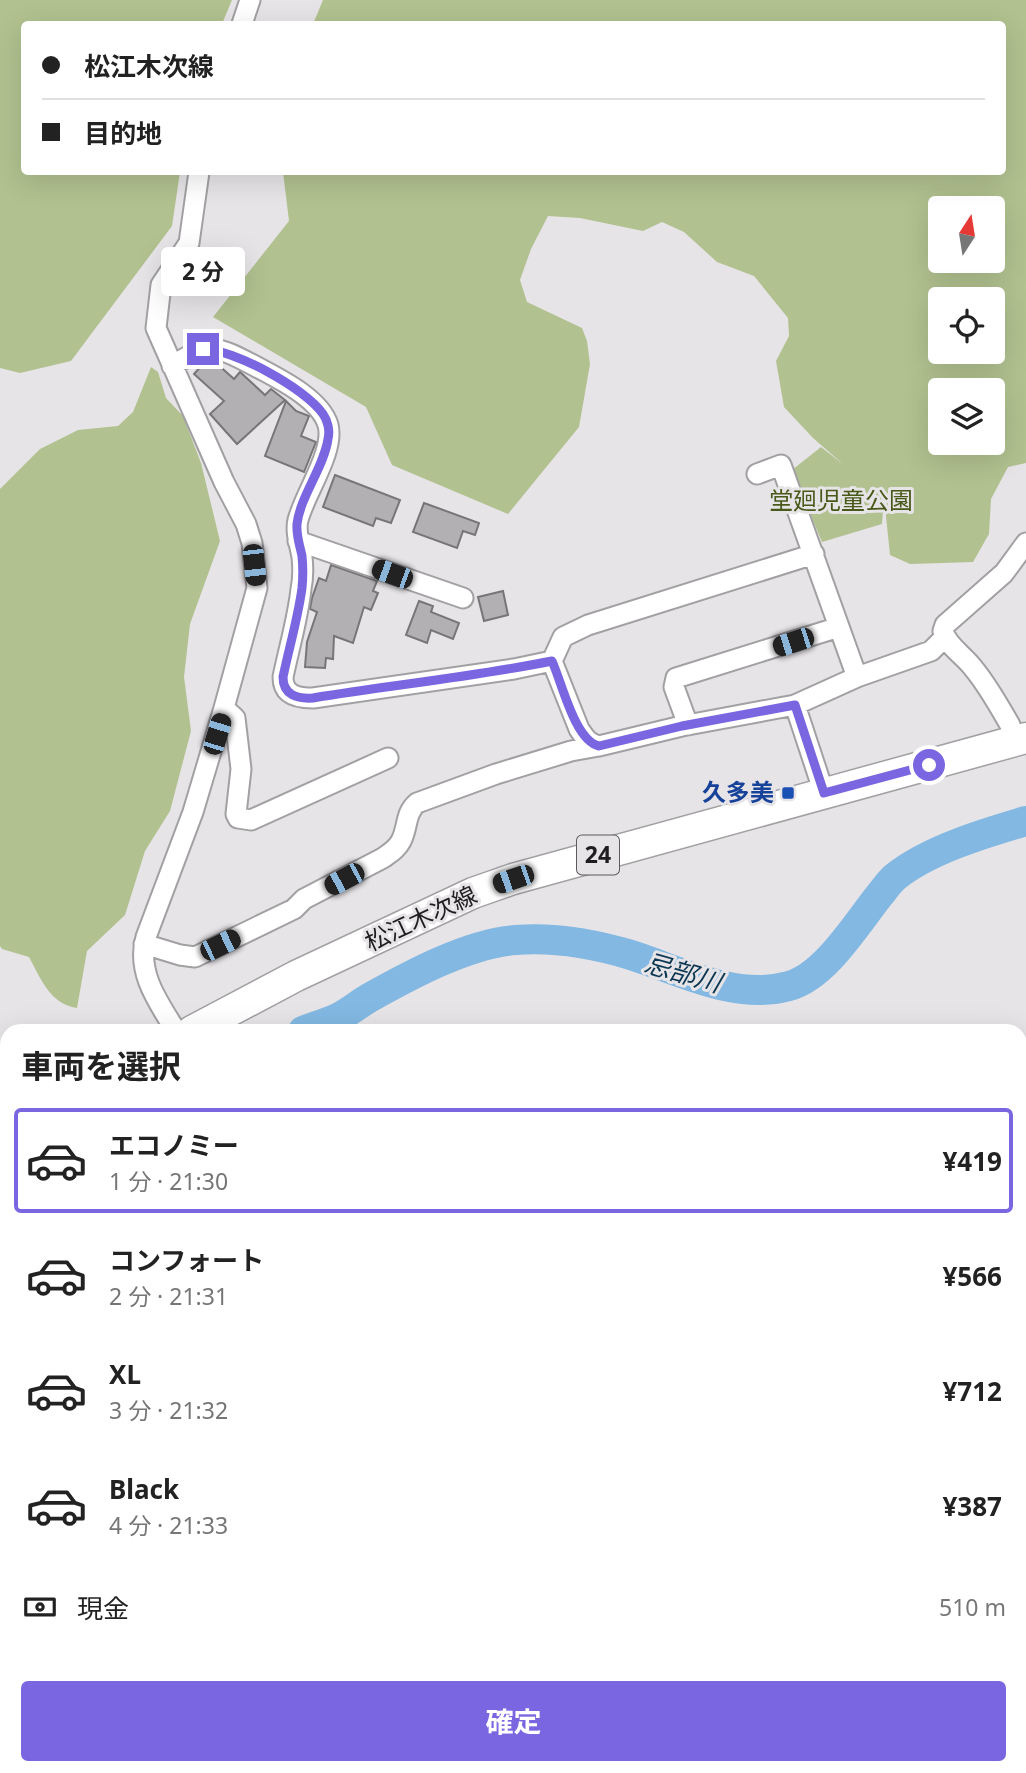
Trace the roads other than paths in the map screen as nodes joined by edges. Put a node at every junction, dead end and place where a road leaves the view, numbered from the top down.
1 (250, 0) edge
2 (243, 21) edge
3 (199, 175) edge
4 (172, 366) junction
5 (757, 474) dead end
6 (298, 541) junction
7 (1026, 543) edge
8 (814, 554) junction
9 (463, 598) dead end
10 (839, 627) junction
11 (944, 638) junction
12 (552, 661) junction
13 (857, 677) junction
14 (795, 705) junction
15 (225, 708) junction
16 (688, 725) junction
17 (1018, 731) edge
18 (599, 746) junction
19 (388, 758) dead end
20 (824, 793) junction
21 (144, 944) junction
22 (172, 1024) edge
23 (205, 1024) edge
24 (0, 1072) edge
25 (0, 1084) edge

1 - 2 street
3 - 4 street
4 - 6 street
4 - 15 street
5 - 8 street
6 - 9 street
6 - 12 street
7 - 11 street
8 - 10 street
8 - 12 street
10 - 13 street
10 - 16 street
11 - 13 street
11 - 17 street
12 - 18 street
13 - 14 street
14 - 16 street
14 - 20 street
15 - 19 street
15 - 21 street
16 - 18 street
17 - 20 main road, 松江木次線 / 24
18 - 21 street
20 - 23 main road, 松江木次線 / 24
21 - 22 street
24 - 25 street

